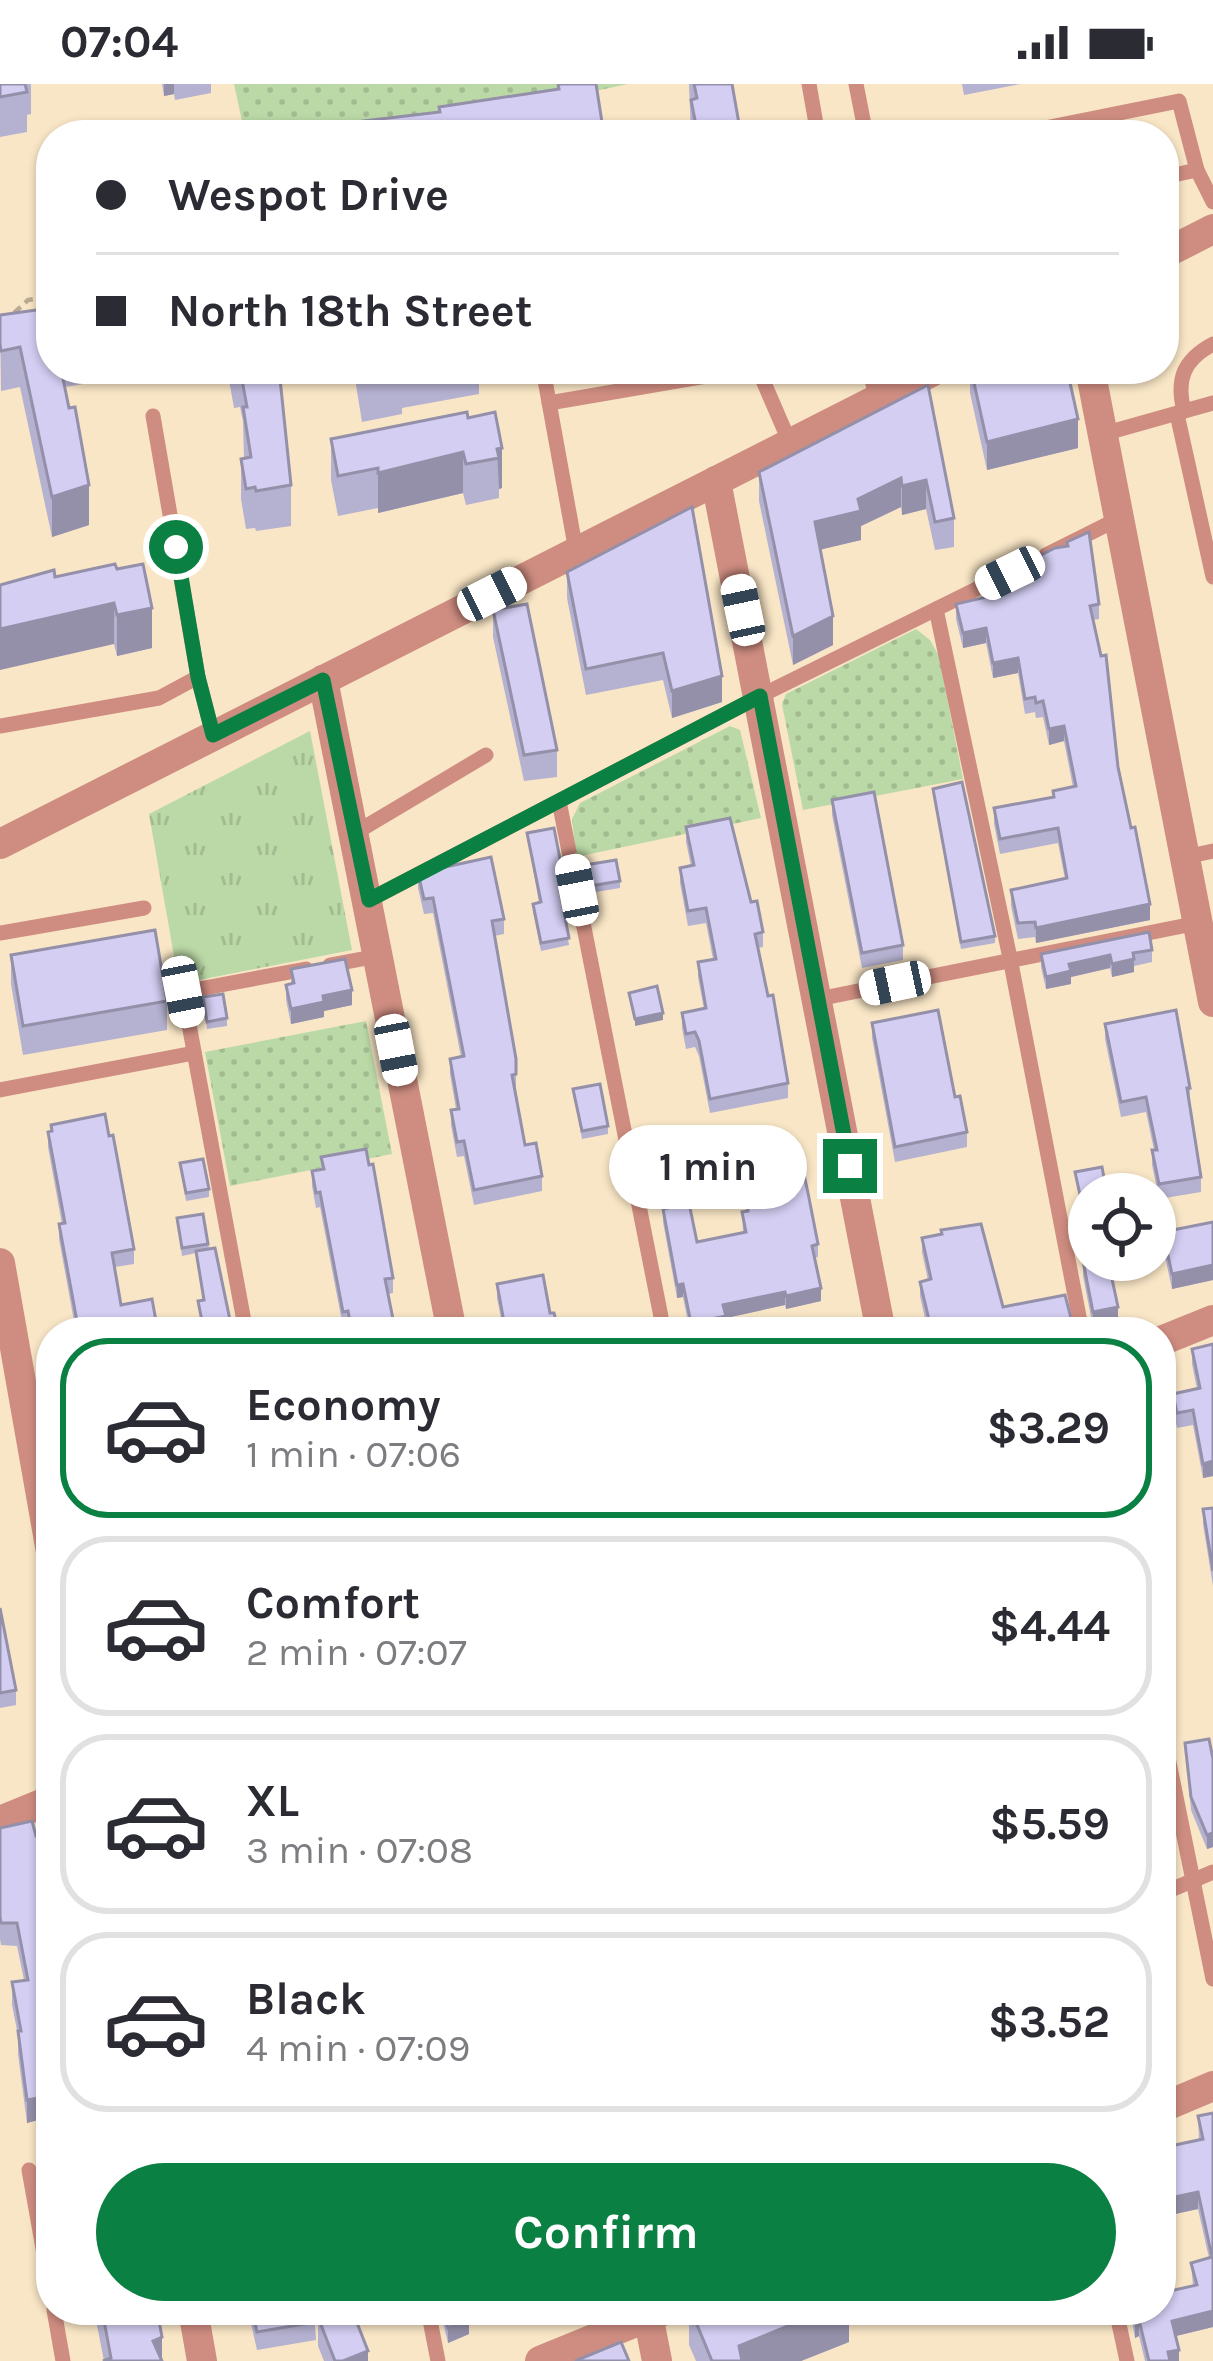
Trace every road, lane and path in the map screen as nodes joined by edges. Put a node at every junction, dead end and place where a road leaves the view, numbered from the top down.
1 (809, 84) edge
2 (856, 84) edge
3 (815, 120) edge
4 (863, 120) edge
5 (1085, 120) edge
6 (1197, 170) junction
7 (1179, 174) edge
8 (1213, 202) edge
9 (1213, 229) edge
10 (1179, 246) edge
11 (36, 299) edge
12 (0, 318) edge
13 (1213, 344) edge
14 (546, 384) edge
15 (660, 384) edge
16 (764, 384) edge
17 (873, 384) edge
18 (1093, 384) edge
19 (549, 403) junction
20 (1213, 403) edge
21 (1180, 412) junction
22 (153, 416) dead end
23 (1103, 434) junction
24 (790, 443) junction
25 (716, 481) junction
26 (1120, 518) junction
27 (576, 551) junction
28 (1038, 559) edge
29 (1018, 569) edge
30 (1213, 577) edge
31 (936, 609) junction
32 (198, 677) junction
33 (323, 680) junction
34 (760, 696) junction
35 (0, 727) edge
36 (213, 735) junction
37 (486, 755) dead end
38 (559, 801) junction
39 (355, 833) junction
40 (0, 844) edge
41 (1199, 854) edge
42 (369, 900) junction
43 (1201, 904) edge
44 (144, 908) dead end
45 (0, 933) edge
46 (378, 956) junction
47 (1010, 958) junction
48 (818, 999) junction
49 (1213, 1002) edge
50 (194, 1053) junction
51 (0, 1090) edge
52 (0, 1263) edge
53 (243, 1317) edge
54 (449, 1317) edge
55 (661, 1317) edge
56 (878, 1317) edge
57 (1079, 1317) edge
58 (1213, 1320) edge
59 (1176, 1335) edge
60 (36, 1467) edge
61 (1176, 1797) edge
62 (36, 1806) edge
63 (0, 1821) edge
64 (1213, 1871) edge
65 (1193, 1880) junction
66 (1176, 1887) edge
67 (1213, 1979) edge
68 (1213, 2086) edge
69 (1176, 2102) edge
70 (28, 2170) dead end
71 (36, 2209) edge
72 (57, 2325) edge
73 (196, 2325) edge
74 (431, 2325) edge
75 (623, 2325) edge
76 (654, 2325) edge
77 (1119, 2325) edge
78 (63, 2361) edge
79 (202, 2361) edge
80 (438, 2361) edge
81 (541, 2361) edge
82 (657, 2361) edge
83 (1127, 2361) edge

1 - 3 lane
2 - 4 lane
5 - 6 lane
6 - 7 lane
6 - 8 lane
9 - 10 street
11 - 12 path
13 - 21 lane
14 - 19 lane
15 - 19 lane
16 - 24 lane
17 - 24 street
18 - 23 street
19 - 27 lane
20 - 21 lane
21 - 23 lane
21 - 30 lane
22 - 32 lane
23 - 26 street
24 - 25 street
25 - 27 street
25 - 34 street
26 - 28 lane
26 - 41 street
27 - 33 street
29 - 31 lane
31 - 34 lane
31 - 47 lane
32 - 35 lane
32 - 36 lane
33 - 36 street
33 - 39 street
34 - 38 lane
34 - 48 street
36 - 40 street
37 - 39 lane
38 - 42 lane
38 - 55 lane
39 - 42 street
41 - 43 street
42 - 46 street
43 - 47 lane
43 - 49 street
44 - 45 lane
46 - 50 lane
46 - 54 street
47 - 48 lane
47 - 57 lane
48 - 56 street
50 - 51 lane
50 - 53 lane
52 - 60 street
58 - 59 street
61 - 65 lane
62 - 63 street
64 - 65 lane
65 - 66 lane
65 - 67 lane
68 - 69 street
70 - 71 lane
72 - 78 lane
73 - 79 street
74 - 80 lane
75 - 81 street
76 - 82 street
77 - 83 lane

